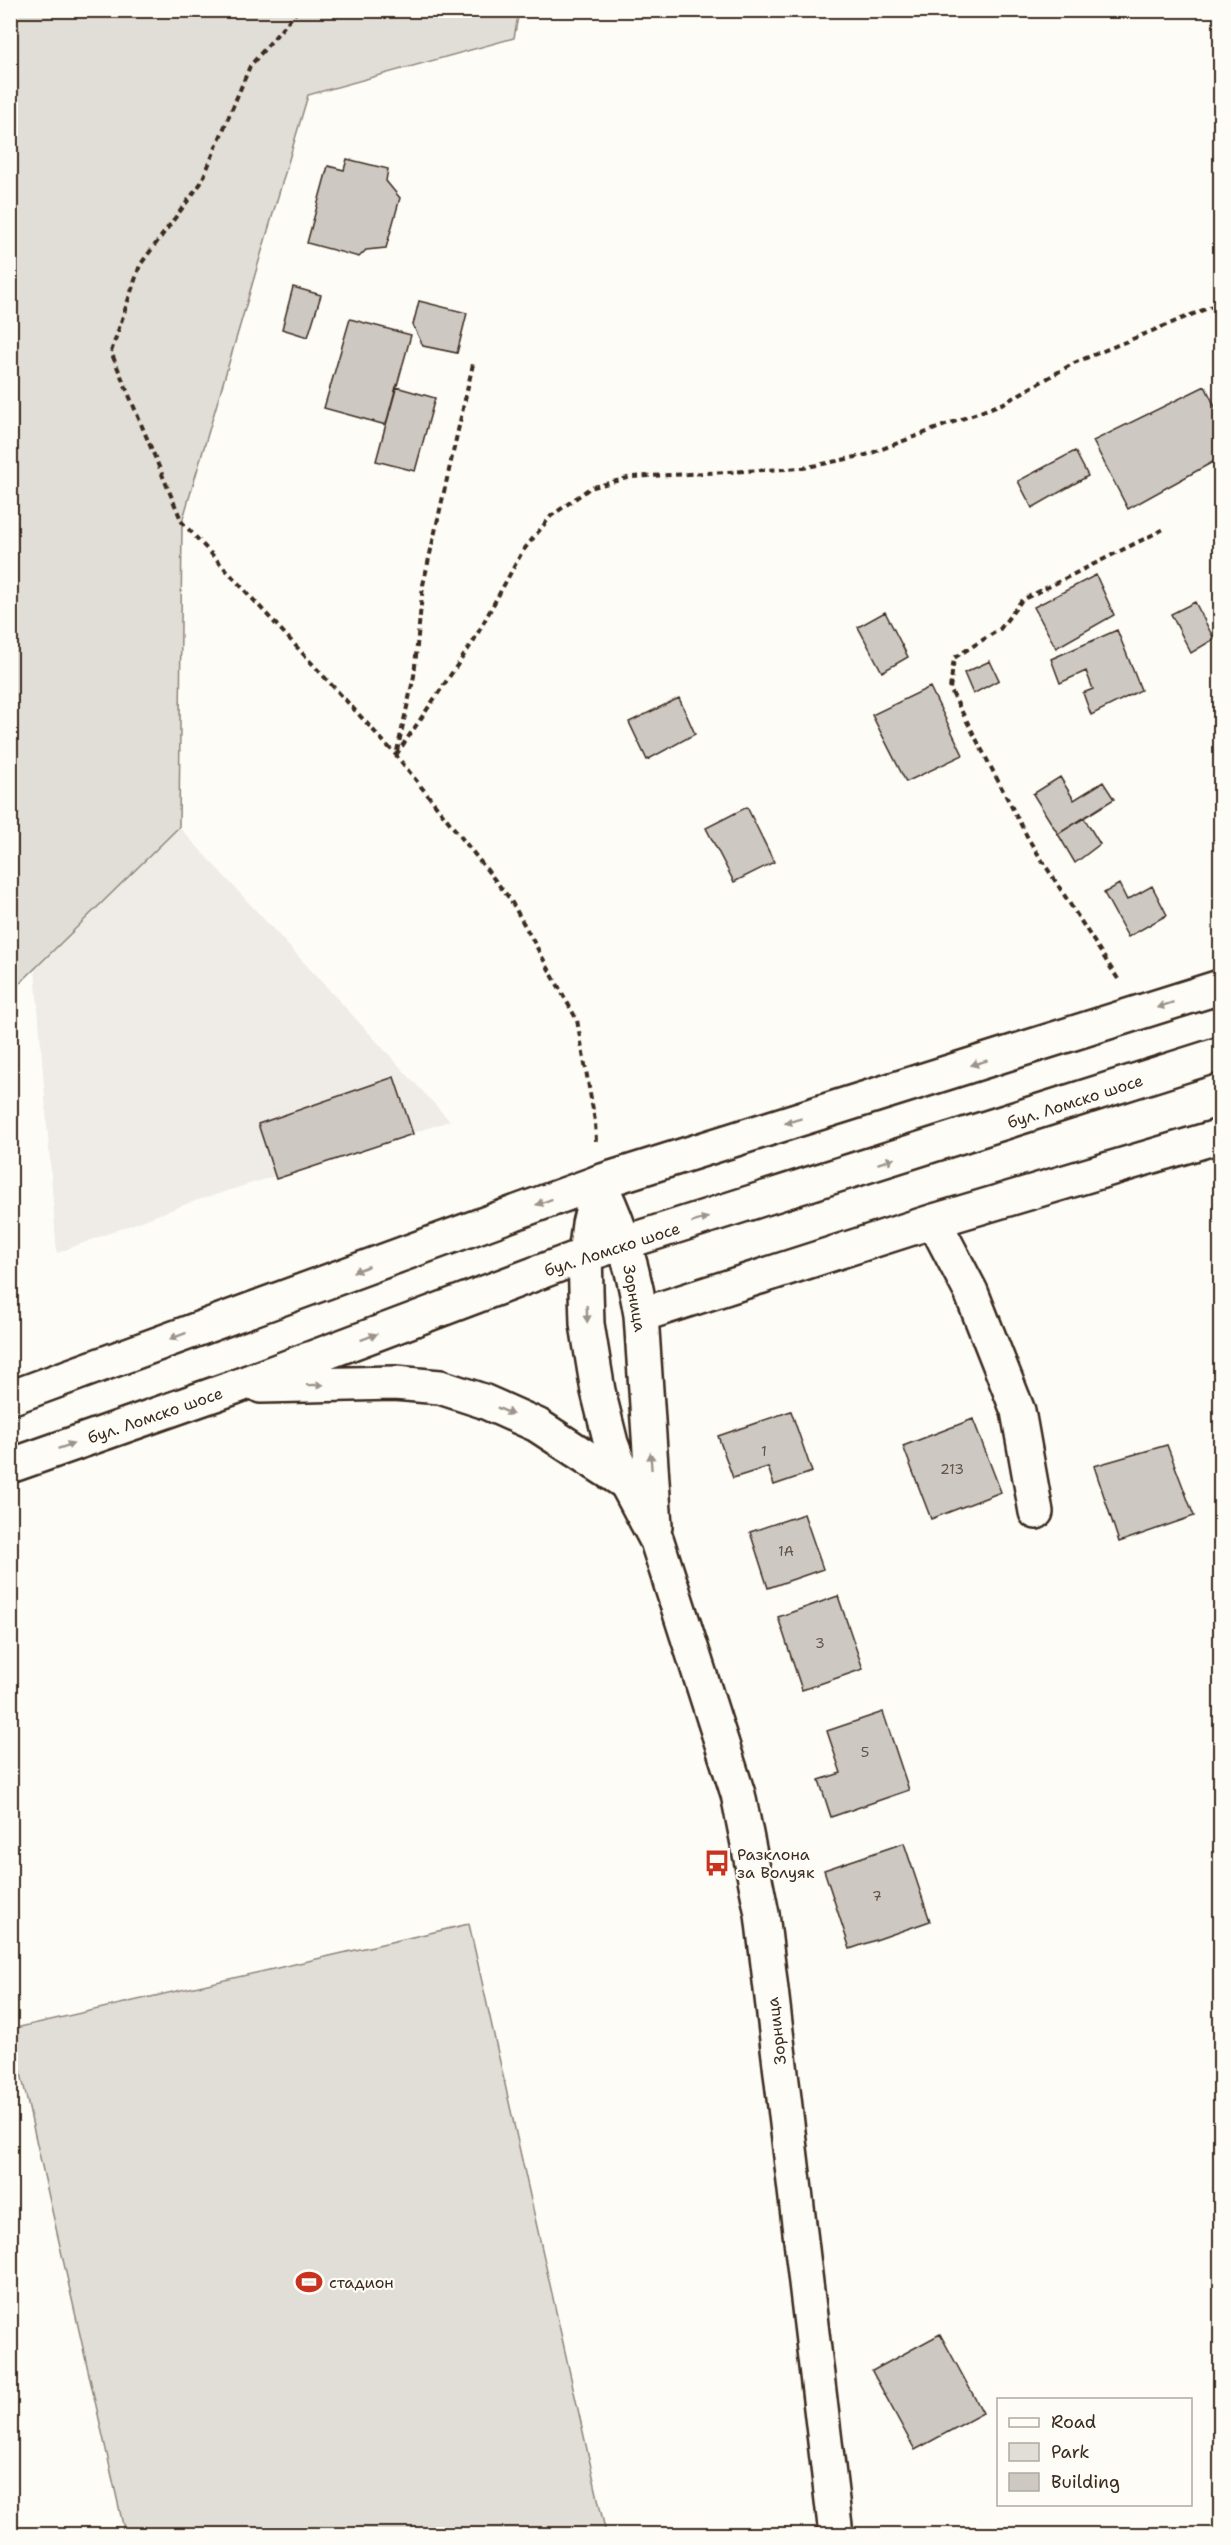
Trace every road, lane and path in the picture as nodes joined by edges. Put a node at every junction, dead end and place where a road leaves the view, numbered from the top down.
1 (298, 10) edge
2 (1221, 303) edge
3 (473, 364) dead end
4 (1166, 528) dead end
5 (396, 755) junction
6 (1221, 987) edge
7 (1140, 1013) junction
8 (1221, 1054) edge
9 (595, 1121) dead end
10 (1221, 1136) edge
11 (599, 1182) junction
12 (934, 1221) junction
13 (624, 1244) junction
14 (585, 1256) junction
15 (641, 1315) junction
16 (235, 1387) junction
17 (10, 1398) edge
18 (10, 1466) edge
19 (627, 1483) junction
20 (1035, 1512) dead end
21 (657, 1541) junction
22 (836, 2535) edge

1 - 5 path
2 - 5 path
3 - 5 path
4 - 7 path
5 - 9 path
6 -> 7 main road
7 -> 11 main road
13 -> 8 main road, бул. Ломско шосе
10 - 12 main road
11 - 13 main road, Зорница
11 - 14 main road, Зорница
11 -> 17 main road
12 - 15 main road
12 - 20 main road
13 - 14 main road, бул. Ломско шосе
13 - 15 main road, Зорница
16 -> 14 main road, бул. Ломско шосе
14 -> 19 main road, Зорница
21 -> 15 main road, Зорница
18 -> 16 main road, бул. Ломско шосе
16 -> 19 main road
19 - 21 main road, Зорница
21 - 22 main road, Зорница

